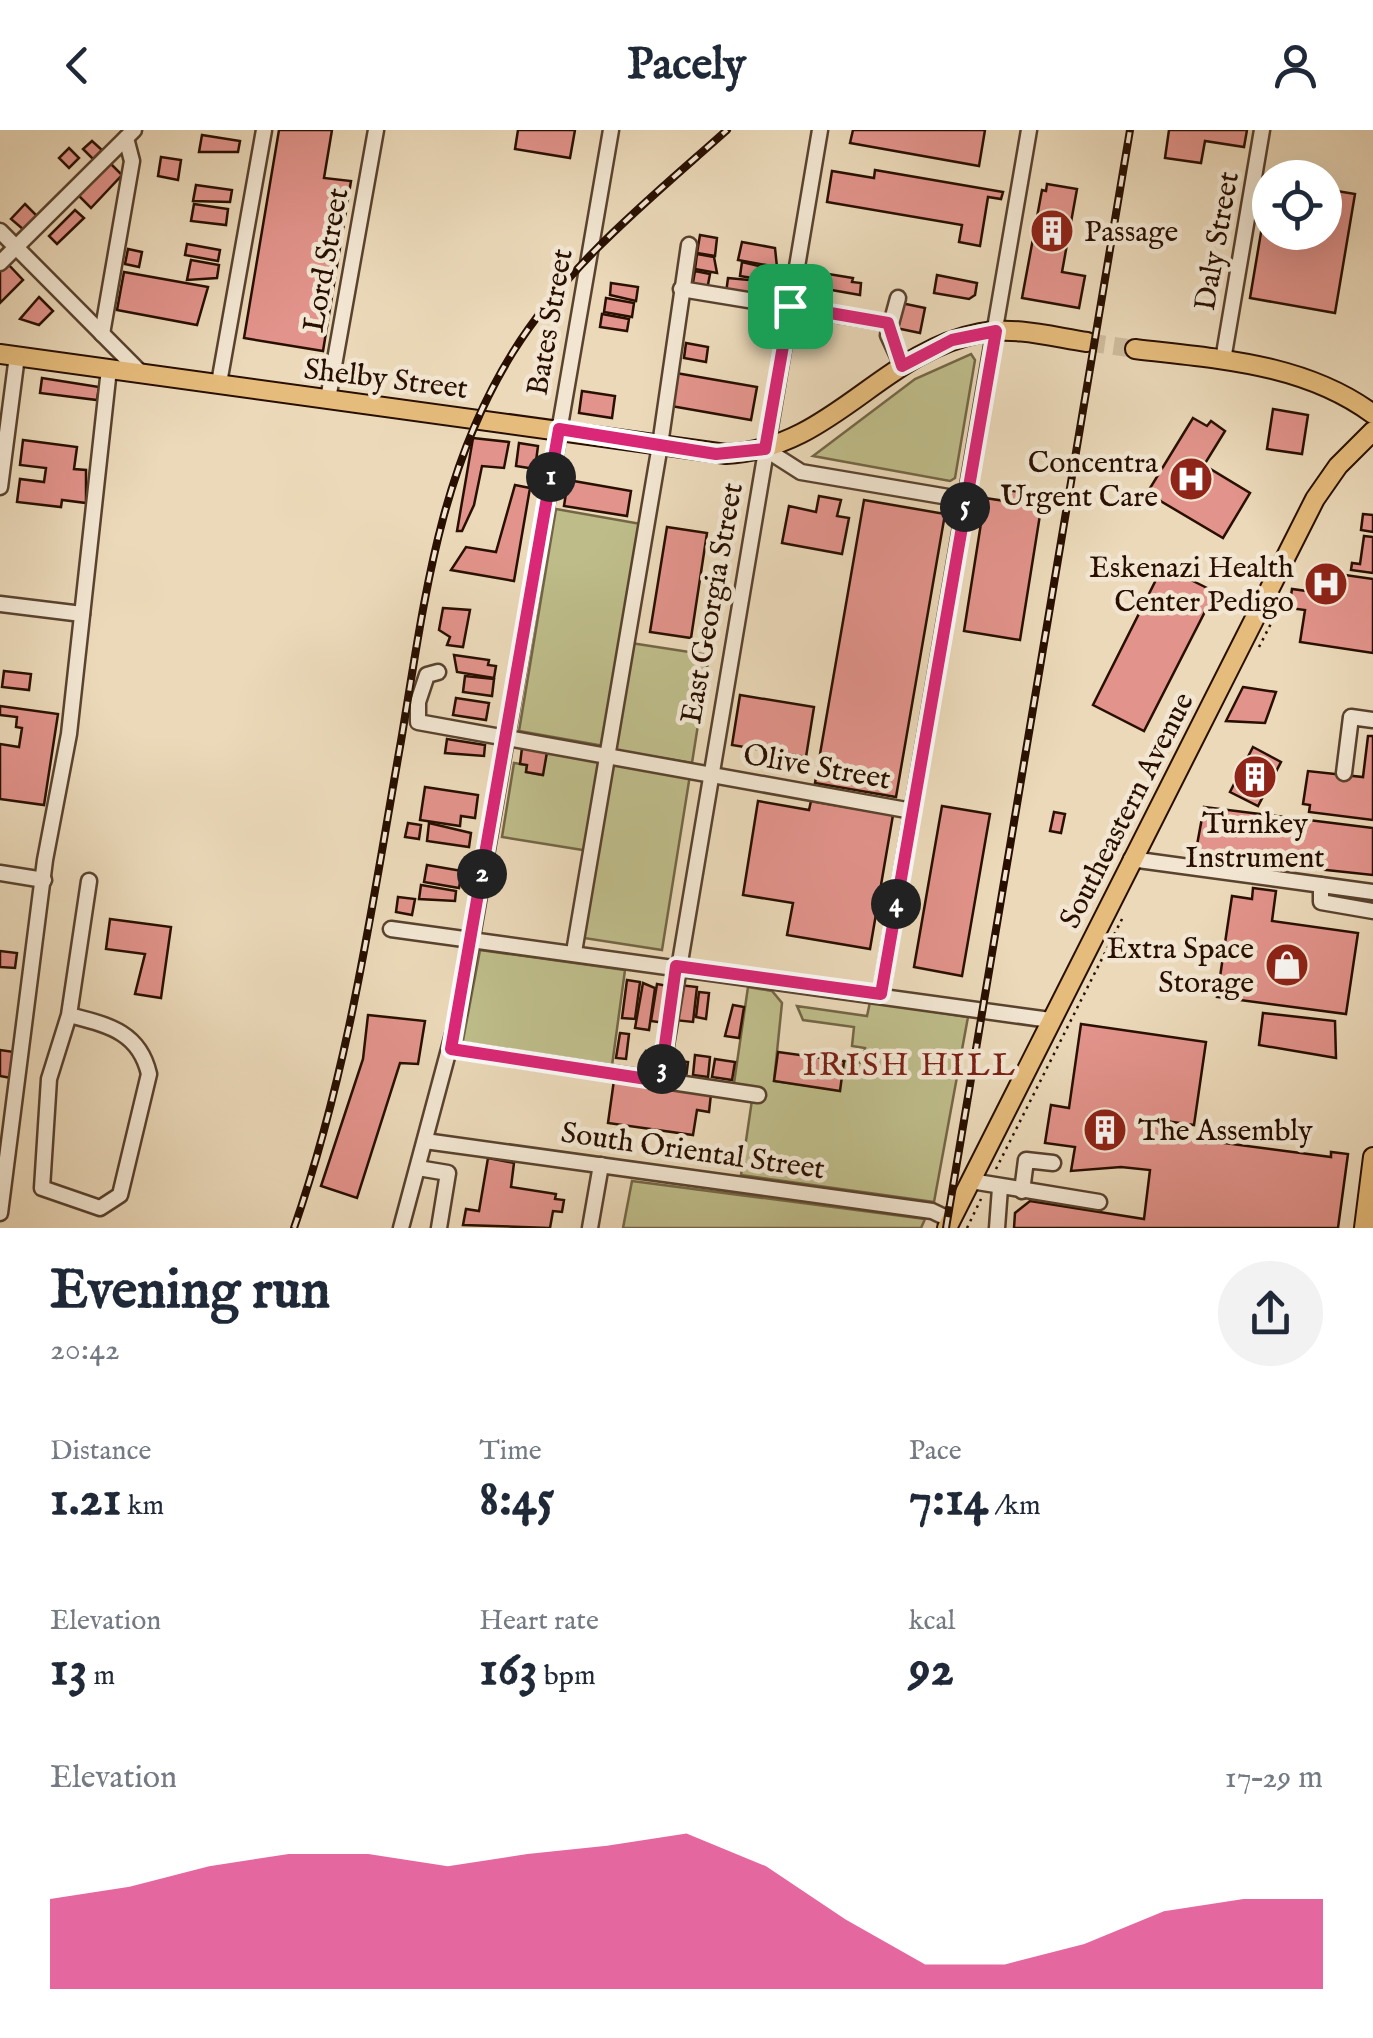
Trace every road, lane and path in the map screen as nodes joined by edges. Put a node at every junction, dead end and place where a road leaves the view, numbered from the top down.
1 (264, 130) edge
2 (376, 130) edge
3 (611, 130) edge
4 (820, 130) edge
5 (1029, 130) edge
6 (1262, 130) edge
7 (130, 134) edge
8 (0, 231) edge
9 (688, 245) dead end
10 (16, 246) junction
11 (0, 263) edge
12 (682, 290) junction
13 (898, 298) dead end
14 (790, 306) junction
15 (888, 323) junction
16 (996, 331) junction
17 (102, 334) junction
18 (1087, 342) tunnel mouth
19 (1135, 348) tunnel mouth
20 (9, 355) edge
21 (1224, 360) junction
22 (902, 366) junction
23 (108, 369) junction
24 (140, 374) junction
25 (219, 383) junction
26 (328, 399) junction
27 (1373, 414) edge
28 (559, 429) junction
29 (1373, 431) edge
30 (660, 444) junction
31 (765, 449) junction
32 (0, 487) edge
33 (966, 500) junction
34 (0, 604) edge
35 (82, 614) junction
36 (438, 672) dead end
37 (1373, 720) edge
38 (506, 738) junction
39 (608, 756) junction
40 (1344, 773) dead end
41 (710, 774) junction
42 (912, 811) junction
43 (1131, 860) junction
44 (0, 874) edge
45 (44, 880) junction
46 (89, 881) dead end
47 (1322, 885) junction
48 (1373, 892) edge
49 (1130, 901) dead end
50 (1373, 911) edge
51 (391, 929) dead end
52 (471, 938) junction
53 (574, 952) junction
54 (676, 966) junction
55 (881, 994) junction
56 (68, 1015) junction
57 (1050, 1020) junction
58 (451, 1049) junction
59 (660, 1081) junction
60 (758, 1095) dead end
61 (425, 1140) junction
62 (1373, 1157) edge
63 (1053, 1164) dead end
64 (601, 1166) junction
65 (418, 1168) junction
66 (986, 1185) junction
67 (1022, 1191) junction
68 (1099, 1202) dead end
69 (0, 1212) edge
70 (955, 1225) edge
71 (401, 1228) edge
72 (438, 1228) edge
73 (590, 1228) edge
74 (997, 1228) edge
75 (1364, 1228) edge

1 - 25 street
2 - 26 street, Lord Street
3 - 28 street, Bates Street
4 - 14 street, East Georgia Street
5 - 16 street
6 - 21 street, Daly Street
7 - 10 street
7 - 17 street
8 - 10 street
9 - 12 street
10 - 11 street
10 - 17 street
12 - 14 street
12 - 30 street
13 - 15 street
14 - 15 street
14 - 31 street, East Georgia Street
15 - 22 street
16 - 18 main road, Shelby Street
16 - 22 main road, Shelby Street
16 - 33 street
17 - 24 street
19 - 21 main road
20 - 23 main road, Shelby Street
20 - 32 street
21 - 27 main road
22 - 31 main road, Shelby Street
23 - 24 main road, Shelby Street
23 - 35 street
24 - 25 main road, Shelby Street
25 - 26 main road, Shelby Street
26 - 28 main road, Shelby Street
28 - 30 main road, Shelby Street
28 - 38 street, Bates Street
29 - 43 main road, Southeastern Avenue
30 - 31 main road, Shelby Street
30 - 39 street
31 - 33 street
31 - 41 street, East Georgia Street
33 - 42 street
34 - 35 street
35 - 45 street
36 - 38 street, Olive Street
37 - 40 street
38 - 39 street, Olive Street
38 - 52 street, Bates Street
39 - 41 street, Olive Street
39 - 53 street
41 - 42 street, Olive Street
41 - 54 street, East Georgia Street
42 - 55 street
43 - 47 street
43 - 57 main road, Southeastern Avenue
44 - 45 street
45 - 69 street
46 - 56 street
47 - 48 street
47 - 50 street
49 - 66 path
51 - 52 street
52 - 53 street
52 - 58 street, Bates Street
53 - 54 street
54 - 55 street
54 - 59 street, East Georgia Street
55 - 57 street
56 - 56 street
57 - 66 main road, Southeastern Avenue
58 - 59 street
58 - 61 street, Bates Street
59 - 60 street
61 - 64 street, South Oriental Street
61 - 65 street, Bates Street
62 - 75 main road
63 - 67 street
64 - 70 street, South Oriental Street
64 - 73 street
65 - 71 street, Bates Street
65 - 72 street
66 - 67 street
66 - 70 main road, Southeastern Avenue
66 - 70 path
66 - 74 street
67 - 68 street

